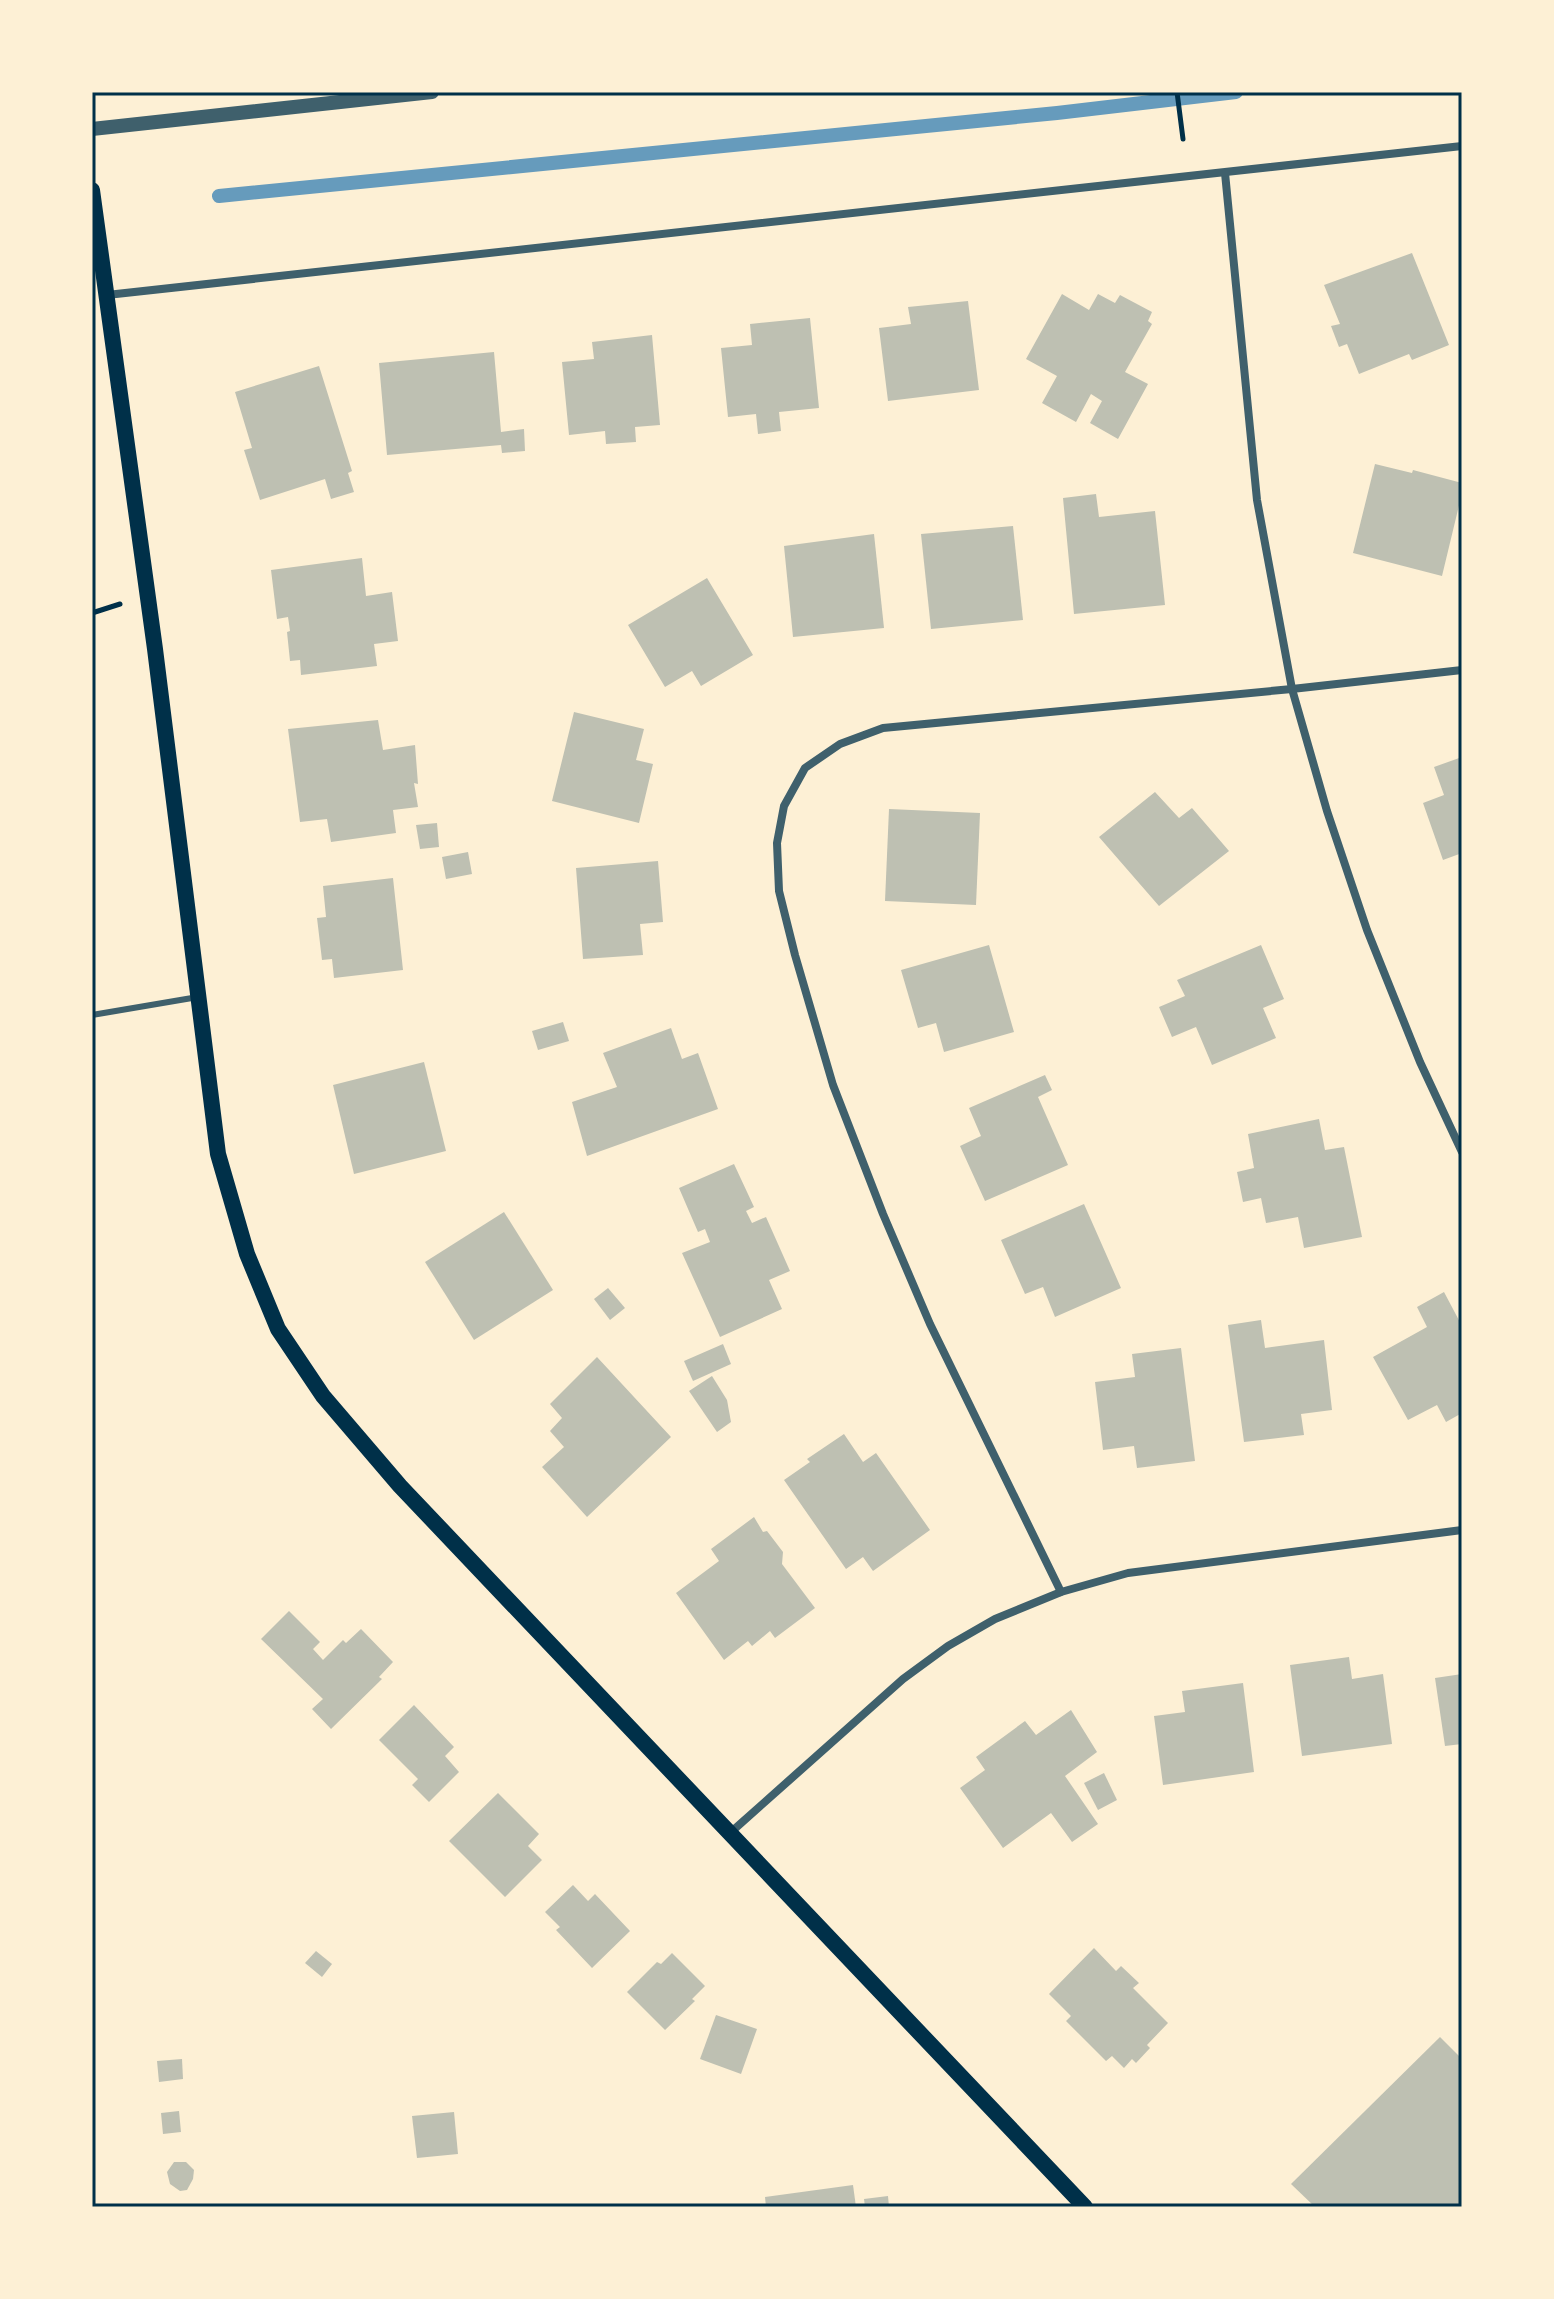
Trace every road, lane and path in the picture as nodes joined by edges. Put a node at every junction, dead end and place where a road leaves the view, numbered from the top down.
1 (432, 92) edge
2 (1177, 92) edge
3 (92, 129) edge
4 (1183, 139) dead end
5 (1462, 146) edge
6 (1225, 173) junction
7 (92, 190) edge
8 (106, 295) junction
9 (1462, 670) edge
10 (1292, 689) junction
11 (198, 997) junction
12 (92, 1015) edge
13 (1462, 1152) edge
14 (1462, 1530) edge
15 (1061, 1592) junction
16 (729, 1834) junction
17 (1085, 2207) edge

1 - 3 street
2 - 4 path
5 - 6 street
6 - 8 street
6 - 10 street
7 - 8 main road
8 - 11 main road
9 - 10 street
10 - 13 street
10 - 15 street
11 - 12 lane
11 - 16 main road
14 - 15 street
15 - 16 street
16 - 17 main road

